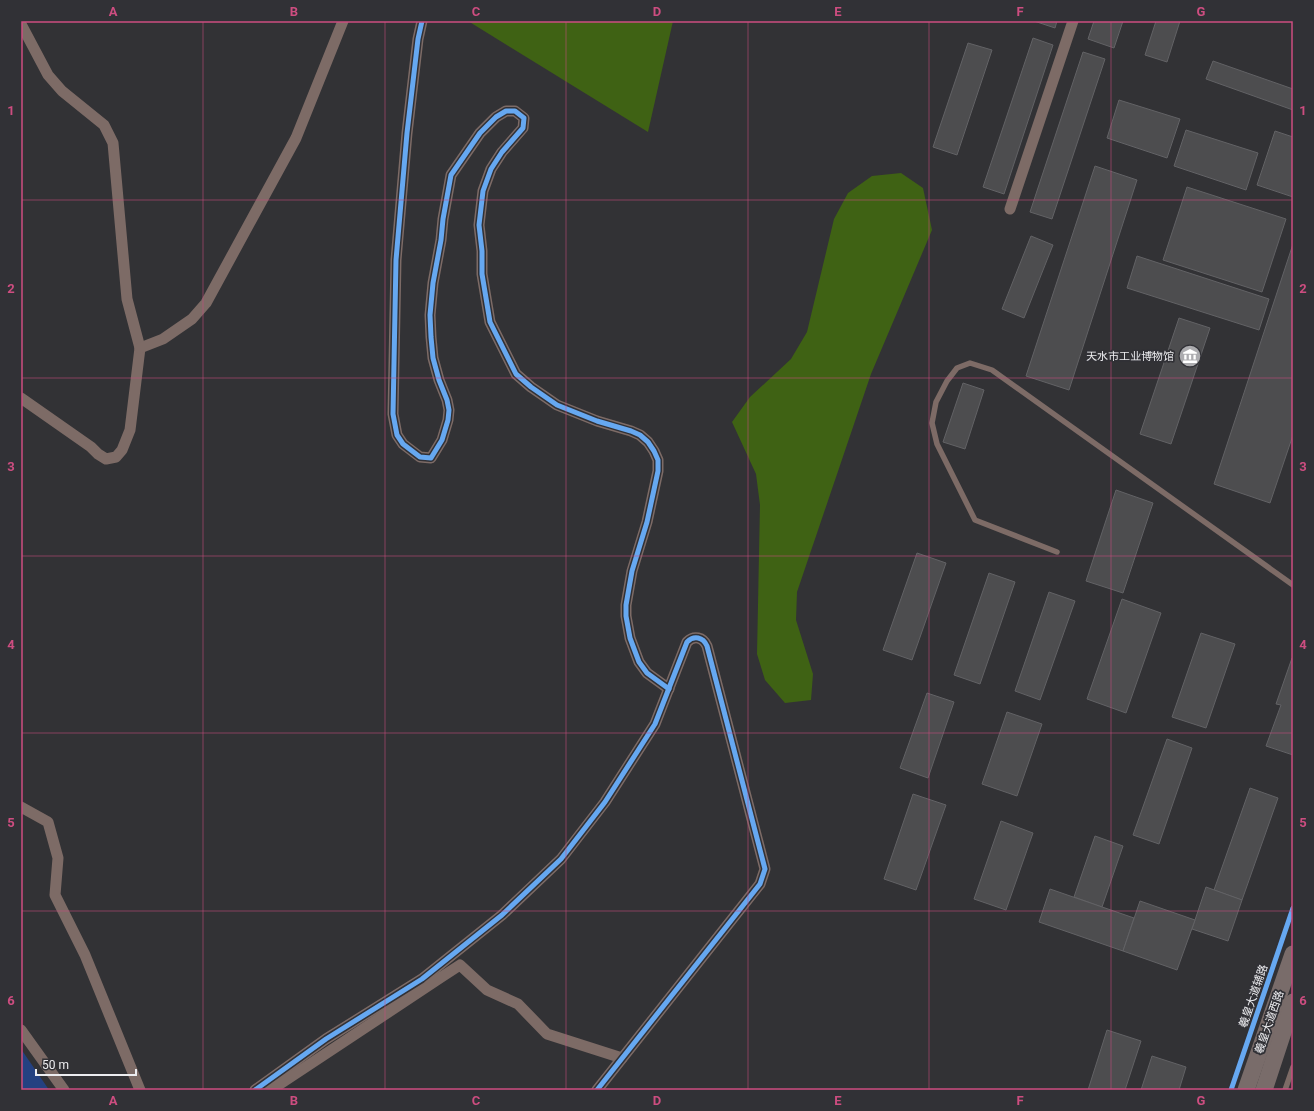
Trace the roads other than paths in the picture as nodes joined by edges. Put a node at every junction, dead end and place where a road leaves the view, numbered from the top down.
1 (342, 21) edge
2 (422, 21) edge
3 (1073, 21) edge
4 (21, 24) edge
5 (1010, 209) dead end
6 (140, 348) junction
7 (21, 398) edge
8 (1057, 552) dead end
9 (1293, 585) edge
10 (669, 689) junction
11 (21, 807) edge
12 (1293, 908) edge
13 (1293, 954) edge
14 (1293, 1002) edge
15 (21, 1030) edge
16 (622, 1058) junction
17 (1293, 1067) edge
18 (64, 1090) edge
19 (140, 1090) edge
20 (255, 1090) edge
21 (271, 1090) edge
22 (597, 1090) edge
23 (1231, 1090) edge
24 (1246, 1090) edge
25 (1264, 1090) edge
26 (1285, 1090) edge

1 - 6 street
2 - 10 street
3 - 5 street
4 - 6 street
6 - 7 street
8 - 9 lane
10 - 16 street
10 - 20 street
11 - 19 street
12 - 23 lane, 羲皇大道辅路
13 - 24 main road, 羲皇大道西路
14 - 25 main road, 羲皇大道西路
15 - 18 street
16 - 21 street
16 - 22 street
17 - 26 lane

